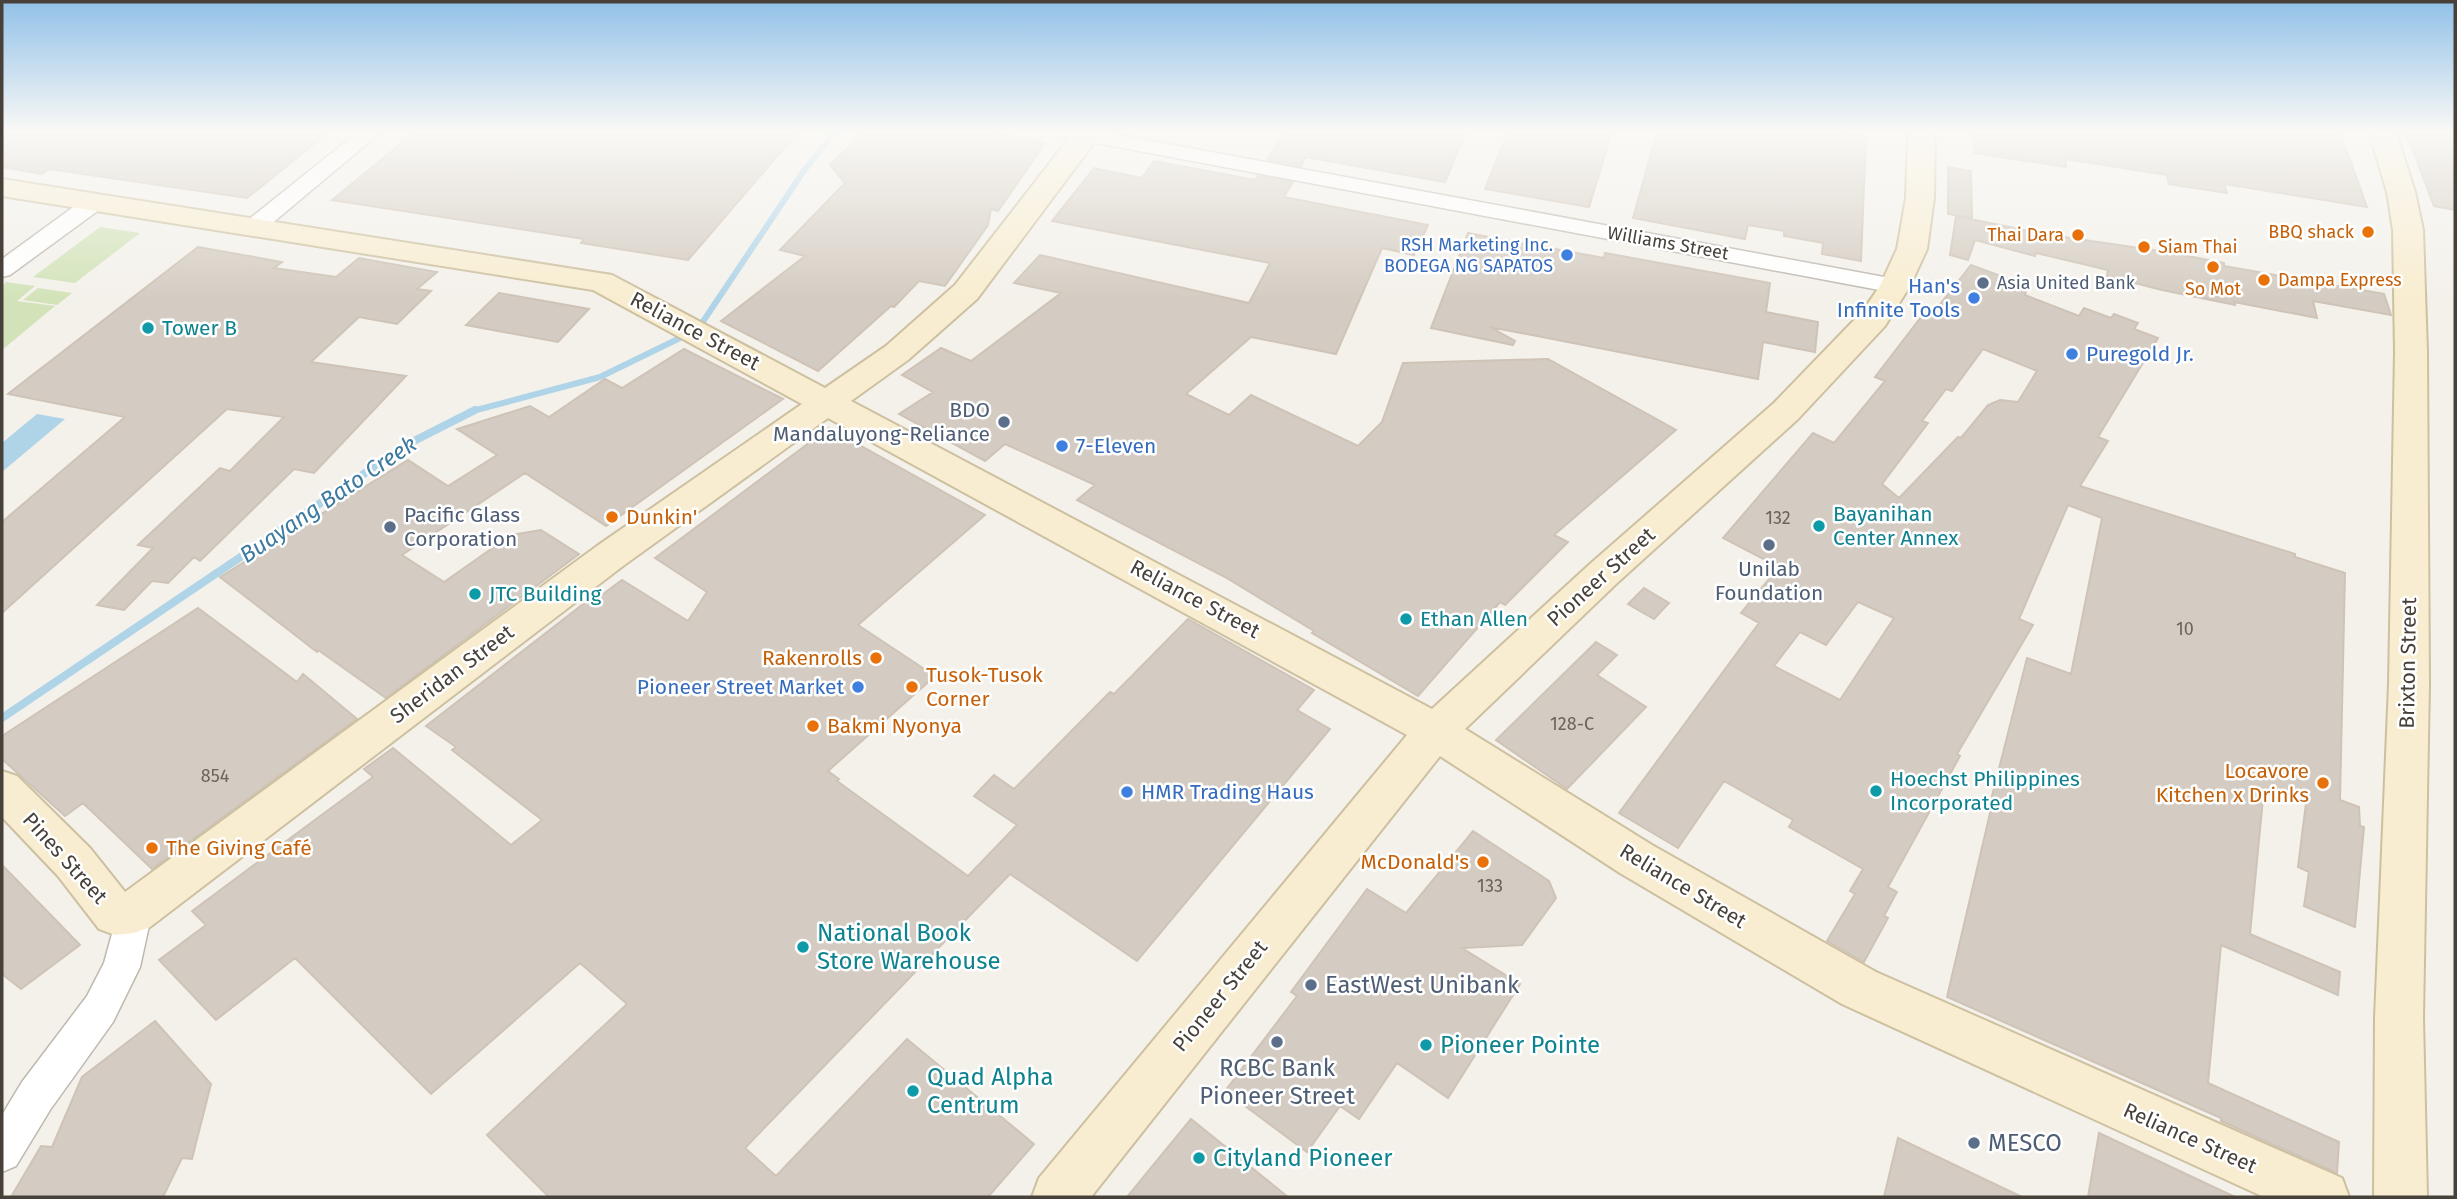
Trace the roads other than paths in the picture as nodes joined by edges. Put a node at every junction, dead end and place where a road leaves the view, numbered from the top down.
1 (8, 188) edge
2 (302, 188) edge
3 (1041, 188) edge
4 (1373, 188) edge
5 (1919, 188) edge
6 (2400, 188) edge
7 (95, 202) junction
8 (256, 225) junction
9 (2, 270) edge
10 (1895, 286) junction
11 (828, 402) junction
12 (1435, 732) junction
13 (2, 789) edge
14 (124, 913) junction
15 (2, 1124) edge
16 (2, 1152) edge
17 (1058, 1197) edge
18 (2323, 1197) edge
19 (2401, 1197) edge

1 - 7 main road, Reliance Street
2 - 8 street
3 - 11 main road, Sheridan Street
4 - 10 street, Williams Street
5 - 10 main road, Pioneer Street
6 - 19 main road, Brixton Street
7 - 8 main road, Reliance Street
7 - 9 street
8 - 11 main road, Reliance Street
10 - 12 main road, Pioneer Street
11 - 12 main road, Reliance Street
11 - 14 main road, Sheridan Street
12 - 17 main road, Pioneer Street
12 - 18 main road, Reliance Street
13 - 14 main road, Pines Street
14 - 15 street
14 - 16 street

